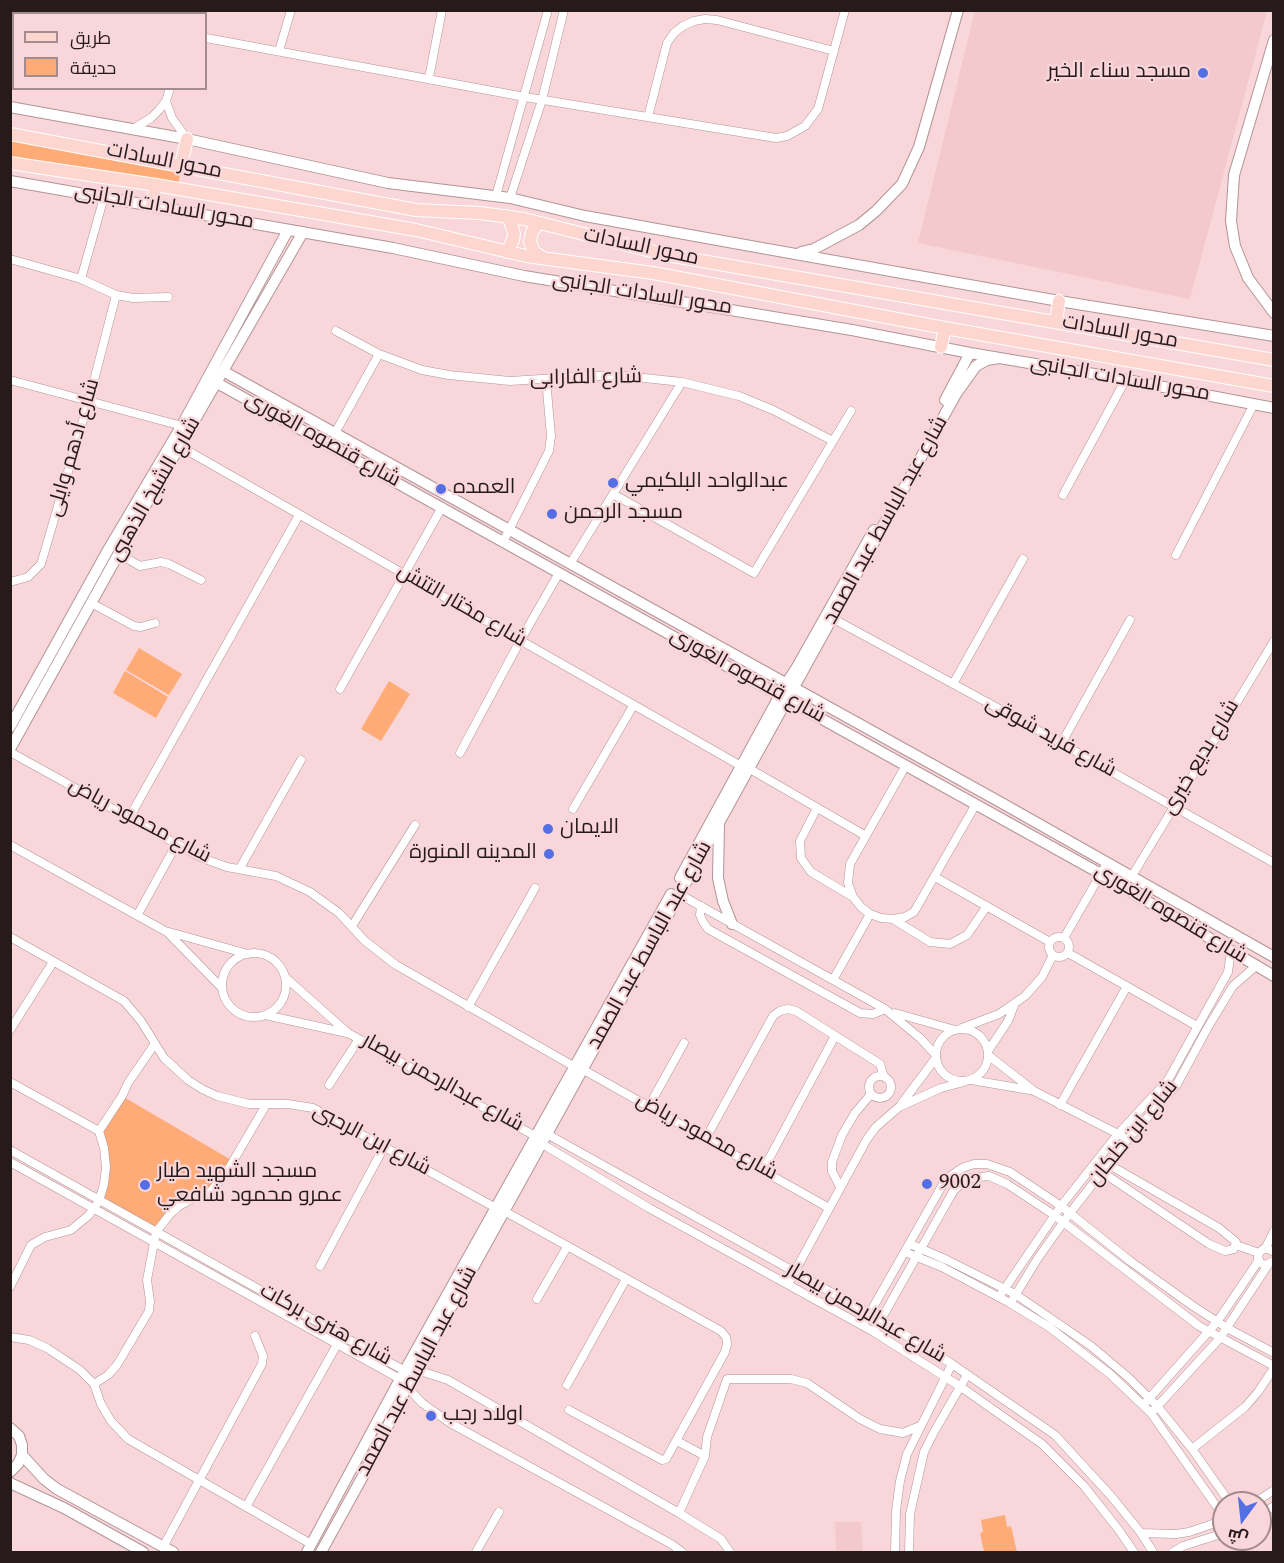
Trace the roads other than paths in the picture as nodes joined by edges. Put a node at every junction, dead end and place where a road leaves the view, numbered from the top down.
1 (291, 10) edge
2 (442, 10) edge
3 (548, 10) edge
4 (564, 10) edge
5 (845, 10) edge
6 (958, 10) edge
7 (207, 38) edge
8 (1274, 40) edge
9 (279, 51) junction
10 (834, 51) junction
11 (429, 78) junction
12 (169, 90) edge
13 (525, 97) junction
14 (542, 100) junction
15 (166, 102) junction
16 (10, 107) edge
17 (648, 117) junction
18 (131, 130) junction
19 (10, 134) edge
20 (187, 139) junction
21 (10, 163) edge
22 (181, 165) junction
23 (10, 181) edge
24 (156, 185) junction
25 (496, 196) junction
26 (104, 197) junction
27 (510, 198) junction
28 (152, 205) junction
29 (506, 216) junction
30 (538, 224) junction
31 (288, 230) junction
32 (303, 232) junction
33 (507, 252) junction
34 (795, 254) junction
35 (543, 258) junction
36 (10, 259) edge
37 (81, 279) junction
38 (116, 295) junction
39 (168, 297) dead end
40 (1059, 301) junction
41 (1274, 313) edge
42 (1056, 322) junction
43 (945, 328) junction
44 (336, 331) dead end
45 (1274, 336) edge
46 (941, 347) junction
47 (970, 353) junction
48 (379, 354) junction
49 (999, 358) junction
50 (1274, 360) edge
51 (223, 371) junction
52 (546, 378) junction
53 (1126, 379) junction
54 (10, 380) edge
55 (682, 381) junction
56 (217, 383) junction
57 (1274, 386) edge
58 (89, 400) junction
59 (1254, 404) junction
60 (1274, 408) edge
61 (851, 411) dead end
62 (186, 426) junction
63 (335, 433) junction
64 (833, 441) junction
65 (181, 447) junction
66 (613, 494) junction
67 (1062, 495) dead end
68 (442, 507) junction
69 (299, 515) junction
70 (510, 530) junction
71 (503, 542) junction
72 (119, 554) junction
73 (1176, 555) dead end
74 (1023, 560) dead end
75 (570, 564) junction
76 (559, 573) junction
77 (404, 575) junction
78 (201, 580) dead end
79 (10, 582) edge
80 (91, 603) junction
81 (830, 616) junction
82 (1130, 620) dead end
83 (155, 623) dead end
84 (1274, 640) edge
85 (520, 641) junction
86 (953, 684) junction
87 (791, 686) junction
88 (340, 688) dead end
89 (784, 698) junction
90 (633, 706) junction
91 (10, 728) edge
92 (1062, 744) junction
93 (12, 745) edge
94 (460, 753) dead end
95 (301, 760) dead end
96 (906, 765) junction
97 (745, 768) junction
98 (976, 804) junction
99 (1173, 807) junction
100 (817, 808) junction
101 (573, 809) dead end
102 (129, 818) junction
103 (720, 822) junction
104 (415, 825) dead end
105 (866, 836) junction
106 (10, 845) edge
107 (176, 845) junction
108 (1107, 863) junction
109 (1274, 863) edge
110 (240, 868) junction
111 (1101, 874) junction
112 (1132, 876) junction
113 (936, 877) junction
114 (1148, 886) junction
115 (535, 888) dead end
116 (679, 894) junction
117 (853, 897) junction
118 (1141, 897) junction
119 (701, 906) junction
120 (987, 906) junction
121 (138, 914) junction
122 (870, 914) junction
123 (893, 919) junction
124 (732, 924) junction
125 (352, 926) junction
126 (167, 932) junction
127 (10, 937) edge
128 (1064, 938) junction
129 (1050, 942) junction
130 (1231, 951) junction
131 (1068, 953) junction
132 (248, 954) junction
133 (1053, 955) junction
134 (1274, 957) edge
135 (53, 962) junction
136 (1256, 966) junction
137 (1274, 976) edge
138 (285, 977) junction
139 (833, 980) junction
140 (222, 988) junction
141 (1126, 988) junction
142 (1015, 1003) junction
143 (468, 1006) junction
144 (1206, 1009) junction
145 (885, 1010) junction
146 (265, 1015) junction
147 (1215, 1015) junction
148 (1197, 1026) junction
149 (957, 1029) junction
150 (10, 1030) edge
151 (348, 1033) junction
152 (835, 1036) junction
153 (359, 1039) junction
154 (684, 1042) dead end
155 (154, 1045) junction
156 (988, 1053) junction
157 (935, 1057) junction
158 (578, 1068) junction
159 (884, 1077) junction
160 (968, 1081) junction
161 (10, 1082) edge
162 (328, 1085) dead end
163 (1034, 1091) junction
164 (871, 1094) junction
165 (266, 1105) junction
166 (1060, 1105) junction
167 (649, 1106) junction
168 (899, 1107) junction
169 (99, 1131) junction
170 (547, 1134) junction
171 (1118, 1134) junction
172 (706, 1138) junction
173 (1128, 1139) junction
174 (538, 1140) junction
175 (384, 1147) junction
176 (10, 1150) edge
177 (10, 1162) edge
178 (1108, 1164) junction
179 (763, 1170) junction
180 (1102, 1172) junction
181 (840, 1187) junction
182 (97, 1204) junction
183 (1061, 1206) junction
184 (829, 1208) junction
185 (500, 1210) junction
186 (1070, 1213) junction
187 (1054, 1215) junction
188 (1064, 1222) junction
189 (1274, 1231) edge
190 (155, 1236) junction
191 (910, 1244) junction
192 (1236, 1245) junction
193 (567, 1247) junction
194 (905, 1252) junction
195 (1274, 1252) edge
196 (919, 1253) junction
197 (1261, 1254) junction
198 (1271, 1264) edge
199 (320, 1266) dead end
200 (794, 1273) junction
201 (626, 1279) junction
202 (788, 1284) junction
203 (10, 1287) edge
204 (1004, 1289) junction
205 (1015, 1294) junction
206 (999, 1297) junction
207 (537, 1299) dead end
208 (1010, 1302) junction
209 (870, 1314) junction
210 (881, 1320) junction
211 (1217, 1322) junction
212 (863, 1325) junction
213 (1227, 1328) junction
214 (874, 1332) junction
215 (1209, 1332) junction
216 (10, 1336) edge
217 (255, 1336) dead end
218 (342, 1336) junction
219 (1220, 1338) junction
220 (338, 1344) junction
221 (1274, 1353) edge
222 (952, 1364) junction
223 (1274, 1367) edge
224 (417, 1370) junction
225 (714, 1373) junction
226 (945, 1376) junction
227 (967, 1376) junction
228 (404, 1379) junction
229 (727, 1380) junction
230 (94, 1384) junction
231 (567, 1385) dead end
232 (961, 1387) junction
233 (1146, 1402) junction
234 (1158, 1407) junction
235 (569, 1410) dead end
236 (1151, 1413) junction
237 (920, 1426) junction
238 (10, 1428) edge
239 (677, 1441) junction
240 (1192, 1449) junction
241 (22, 1455) junction
242 (705, 1456) junction
243 (10, 1472) edge
244 (200, 1480) junction
245 (10, 1483) edge
246 (1222, 1491) edge
247 (1212, 1501) edge
248 (246, 1507) junction
249 (499, 1512) dead end
250 (679, 1513) junction
251 (1212, 1523) edge
252 (1141, 1533) junction
253 (1212, 1537) edge
254 (309, 1548) edge
255 (168, 1550) edge
256 (143, 1552) edge
257 (324, 1552) edge
258 (476, 1552) edge
259 (682, 1552) edge
260 (730, 1552) edge
261 (895, 1552) edge
262 (909, 1552) edge
263 (1134, 1552) edge
264 (1153, 1552) edge
265 (1173, 1552) edge

1 - 9 street
2 - 11 street
3 - 13 street
4 - 14 street
5 - 10 street
6 - 34 street
7 - 9 street
8 - 41 street
9 - 11 street
10 - 17 street
10 - 17 street
11 - 13 street
12 - 15 street
13 - 14 street
13 - 25 street
14 - 17 street
14 - 27 street
15 - 18 street
15 - 20 street
16 - 18 street
18 - 20 street
19 - 22 main road, محور السادات
20 - 22 main road
20 - 25 street
21 - 24 main road, محور السادات
22 - 29 main road, محور السادات
23 - 26 street, محور السادات الجانبى
24 - 28 main road
24 - 33 main road, محور السادات
25 - 27 street
26 - 28 street, محور السادات الجانبى
26 - 37 street
27 - 34 street
28 - 31 street, محور السادات الجانبى
29 - 30 main road, محور السادات
29 - 33 main road
30 - 35 main road
30 - 42 main road, محور السادات
31 - 32 street, محور السادات الجانبى
31 - 62 street, شارع الشيخ الذهبى
32 - 46 street, محور السادات الجانبى
32 - 51 street, شارع الشيخ الذهبى
33 - 35 main road, محور السادات
34 - 40 street
35 - 43 main road, محور السادات
36 - 37 street
37 - 38 street
38 - 39 street
38 - 58 street, شارع أدهم وايلى
40 - 42 main road
40 - 45 street
42 - 50 main road, محور السادات
43 - 46 main road
43 - 57 main road, محور السادات
44 - 48 street, شارع الفارابى
46 - 47 street, محور السادات الجانبى
47 - 49 street, محور السادات الجانبى
47 - 81 street, شارع عبد الباسط عبد الصمد
48 - 52 street, شارع الفارابى
48 - 63 street
49 - 53 street, محور السادات الجانبى
49 - 81 street, شارع عبد الباسط عبد الصمد
51 - 56 street, شارع الشيخ الذهبى
51 - 63 street, شارع قنصوه الغورى
52 - 55 street, شارع الفارابى
52 - 70 street
53 - 59 street, محور السادات الجانبى
53 - 67 street
54 - 58 street
55 - 64 street, شارع الفارابى
55 - 66 street
56 - 62 street, شارع الشيخ الذهبى
56 - 68 street, شارع قنصوه الغورى
58 - 62 street
58 - 79 street, شارع أدهم وايلى
59 - 60 street, محور السادات الجانبى
59 - 73 street
61 - 64 street
62 - 65 street, شارع الشيخ الذهبى
62 - 91 street, شارع الشيخ الذهبى
63 - 70 street, شارع قنصوه الغورى
64 - 66 street
65 - 69 street, شارع مختار التتش
65 - 72 street, شارع الشيخ الذهبى
66 - 75 street
68 - 71 street, شارع قنصوه الغورى
68 - 77 street
69 - 77 street, شارع مختار التتش
69 - 102 street
70 - 71 street
70 - 75 street, شارع قنصوه الغورى
71 - 76 street, شارع قنصوه الغورى
72 - 78 street
72 - 80 street, شارع الشيخ الذهبى
74 - 86 street
75 - 87 street, شارع قنصوه الغورى
76 - 85 street
76 - 89 street, شارع قنصوه الغورى
77 - 85 street, شارع مختار التتش
77 - 88 street
80 - 83 street
80 - 93 street, شارع الشيخ الذهبى
81 - 86 street, شارع فريد شوقى
81 - 87 street, شارع عبد الباسط عبد الصمد
82 - 92 street
84 - 99 street, شارع بديع خيرى
85 - 90 street, شارع مختار التتش
85 - 94 street
86 - 92 street, شارع فريد شوقى
87 - 89 street, شارع عبد الباسط عبد الصمد
87 - 108 street, شارع قنصوه الغورى
89 - 96 street, شارع قنصوه الغورى
89 - 97 street, شارع عبد الباسط عبد الصمد
90 - 97 street, شارع مختار التتش
90 - 101 street
92 - 99 street, شارع فريد شوقى
93 - 102 street, شارع محمود رياض
95 - 110 street
96 - 98 street, شارع قنصوه الغورى
96 - 105 street
97 - 100 street, شارع مختار التتش
97 - 103 street, شارع عبد الباسط عبد الصمد
97 - 158 street, شارع عبد الباسط عبد الصمد
98 - 111 street, شارع قنصوه الغورى
98 - 113 street
99 - 109 street, شارع فريد شوقى
99 - 112 street, شارع بديع خيرى
100 - 105 street, شارع مختار التتش
100 - 117 street
102 - 107 street, شارع محمود رياض
103 - 116 street, شارع عبد الباسط عبد الصمد
103 - 124 street
104 - 125 street
105 - 117 street
106 - 121 street
107 - 110 street, شارع محمود رياض
107 - 121 street
108 - 111 street
108 - 112 street, شارع قنصوه الغورى
110 - 125 street, شارع محمود رياض
111 - 118 street, شارع قنصوه الغورى
111 - 128 street
112 - 114 street, شارع قنصوه الغورى
113 - 120 street
113 - 123 street
114 - 118 street
114 - 134 street, شارع قنصوه الغورى
115 - 143 street
116 - 119 street
116 - 158 street, شارع عبد الباسط عبد الصمد
117 - 122 street
118 - 130 street, شارع قنصوه الغورى
119 - 124 street
119 - 145 street
120 - 123 street
120 - 129 street
121 - 126 street
122 - 123 street
122 - 139 street
124 - 139 street
125 - 143 street, شارع محمود رياض
126 - 132 street
126 - 140 street
127 - 135 street, شارع ابن الرحبى
128 - 129 street
128 - 131 street
129 - 133 street
130 - 136 street, شارع قنصوه الغورى
130 - 144 street, شارع ابن خلكان
131 - 133 street
131 - 141 street
132 - 138 street
132 - 140 street
133 - 142 street
135 - 150 street
135 - 155 street, شارع ابن الرحبى
136 - 137 street, شارع قنصوه الغورى
136 - 147 street, شارع ابن خلكان
138 - 146 street
138 - 151 street, شارع عبدالرحمن بيصار
139 - 145 street
140 - 146 street
141 - 148 street
141 - 166 street
142 - 149 street
142 - 156 street
143 - 158 street, شارع محمود رياض
144 - 147 street
144 - 148 street, شارع ابن خلكان
145 - 149 street
145 - 157 street
146 - 151 street, شارع عبدالرحمن بيصار
147 - 173 street, شارع ابن خلكان
148 - 171 street, شارع ابن خلكان
149 - 156 street
149 - 157 street
151 - 153 street, شارع عبدالرحمن بيصار
152 - 159 street
152 - 172 street
152 - 179 street
153 - 162 street
153 - 174 street, شارع عبدالرحمن بيصار
154 - 167 street
155 - 165 street, شارع ابن الرحبى
155 - 169 street
156 - 160 street
156 - 163 street
157 - 160 street
157 - 168 street
158 - 167 street, شارع محمود رياض
158 - 170 street, شارع عبد الباسط عبد الصمد
158 - 174 street, شارع عبد الباسط عبد الصمد
159 - 164 street
159 - 164 street
160 - 163 street
160 - 168 street
161 - 169 street
163 - 166 street
164 - 181 street
165 - 175 street, شارع ابن الرحبى
165 - 190 street
166 - 171 street
167 - 172 street, شارع محمود رياض
168 - 181 street
169 - 182 street
170 - 174 street, شارع عبد الباسط عبد الصمد
170 - 200 street, شارع عبدالرحمن بيصار
171 - 173 street
171 - 183 street, شارع ابن خلكان
172 - 179 street, شارع محمود رياض
173 - 178 street, شارع ابن خلكان
174 - 185 street, شارع عبد الباسط عبد الصمد
174 - 202 street, شارع عبدالرحمن بيصار
175 - 185 street, شارع ابن الرحبى
175 - 199 street
176 - 182 street, شارع هنرى بركات
177 - 182 street, شارع هنرى بركات
178 - 180 street, شارع ابن خلكان
178 - 192 street
179 - 184 street, شارع محمود رياض
180 - 186 street, شارع ابن خلكان
180 - 192 street
181 - 184 street
182 - 190 street, شارع هنرى بركات
182 - 203 street
183 - 186 street
183 - 187 street, شارع ابن خلكان
183 - 191 street
184 - 200 street
185 - 193 street, شارع ابن الرحبى
185 - 224 street, شارع عبد الباسط عبد الصمد
185 - 228 street, شارع عبد الباسط عبد الصمد
186 - 188 street, شارع ابن خلكان
186 - 211 street
187 - 188 street
187 - 196 street
187 - 204 street, شارع ابن خلكان
188 - 205 street, شارع ابن خلكان
188 - 215 street
189 - 197 street
190 - 218 street, شارع هنرى بركات
190 - 220 street, شارع هنرى بركات
190 - 230 street
191 - 194 street
191 - 196 street
192 - 197 street
193 - 201 street, شارع ابن الرحبى
193 - 207 street
194 - 196 street
194 - 209 street
195 - 197 street
196 - 204 street
196 - 206 street
196 - 210 street
197 - 198 street
197 - 211 street
198 - 213 street
200 - 202 street
200 - 209 street, شارع عبدالرحمن بيصار
201 - 225 street, شارع ابن الرحبى
201 - 231 street
202 - 212 street, شارع عبدالرحمن بيصار
204 - 205 street
204 - 206 street, شارع ابن خلكان
205 - 208 street, شارع ابن خلكان
205 - 233 street
206 - 208 street
208 - 233 street
209 - 210 street, شارع عبدالرحمن بيصار
209 - 212 street
210 - 214 street
210 - 222 street, شارع عبدالرحمن بيصار
211 - 213 street
211 - 215 street
212 - 214 street, شارع عبدالرحمن بيصار
213 - 219 street
213 - 221 street
214 - 226 street, شارع عبدالرحمن بيصار
215 - 219 street
215 - 233 street
216 - 230 street
217 - 244 street
218 - 220 street
218 - 228 street, شارع هنرى بركات
219 - 223 street
219 - 234 street
220 - 228 street, شارع هنرى بركات
220 - 248 street
222 - 226 street
222 - 227 street, شارع عبدالرحمن بيصار
223 - 240 street
224 - 228 street, شارع عبد الباسط عبد الصمد
224 - 228 street, شارع هنرى بركات
224 - 250 street, شارع هنرى بركات
225 - 229 street
225 - 239 street, شارع ابن الرحبى
226 - 232 street, شارع عبدالرحمن بيصار
226 - 237 street
227 - 232 street
227 - 252 street, شارع عبدالرحمن بيصار
228 - 254 street, شارع عبد الباسط عبد الصمد
228 - 257 street, شارع عبد الباسط عبد الصمد
228 - 259 street, شارع هنرى بركات
229 - 237 street
229 - 242 street
230 - 244 street
232 - 262 street
232 - 263 street, شارع عبدالرحمن بيصار
233 - 234 street
233 - 236 street
234 - 236 street
234 - 240 street
235 - 239 street, شارع ابن الرحبى
236 - 247 street
237 - 261 street
238 - 241 street
239 - 242 street
240 - 246 street
241 - 243 street
241 - 255 street
242 - 250 street
244 - 248 street
244 - 255 street
245 - 256 street
248 - 254 street
249 - 258 street
250 - 260 street, شارع هنرى بركات
251 - 252 street
252 - 264 street, شارع عبدالرحمن بيصار
253 - 265 street

